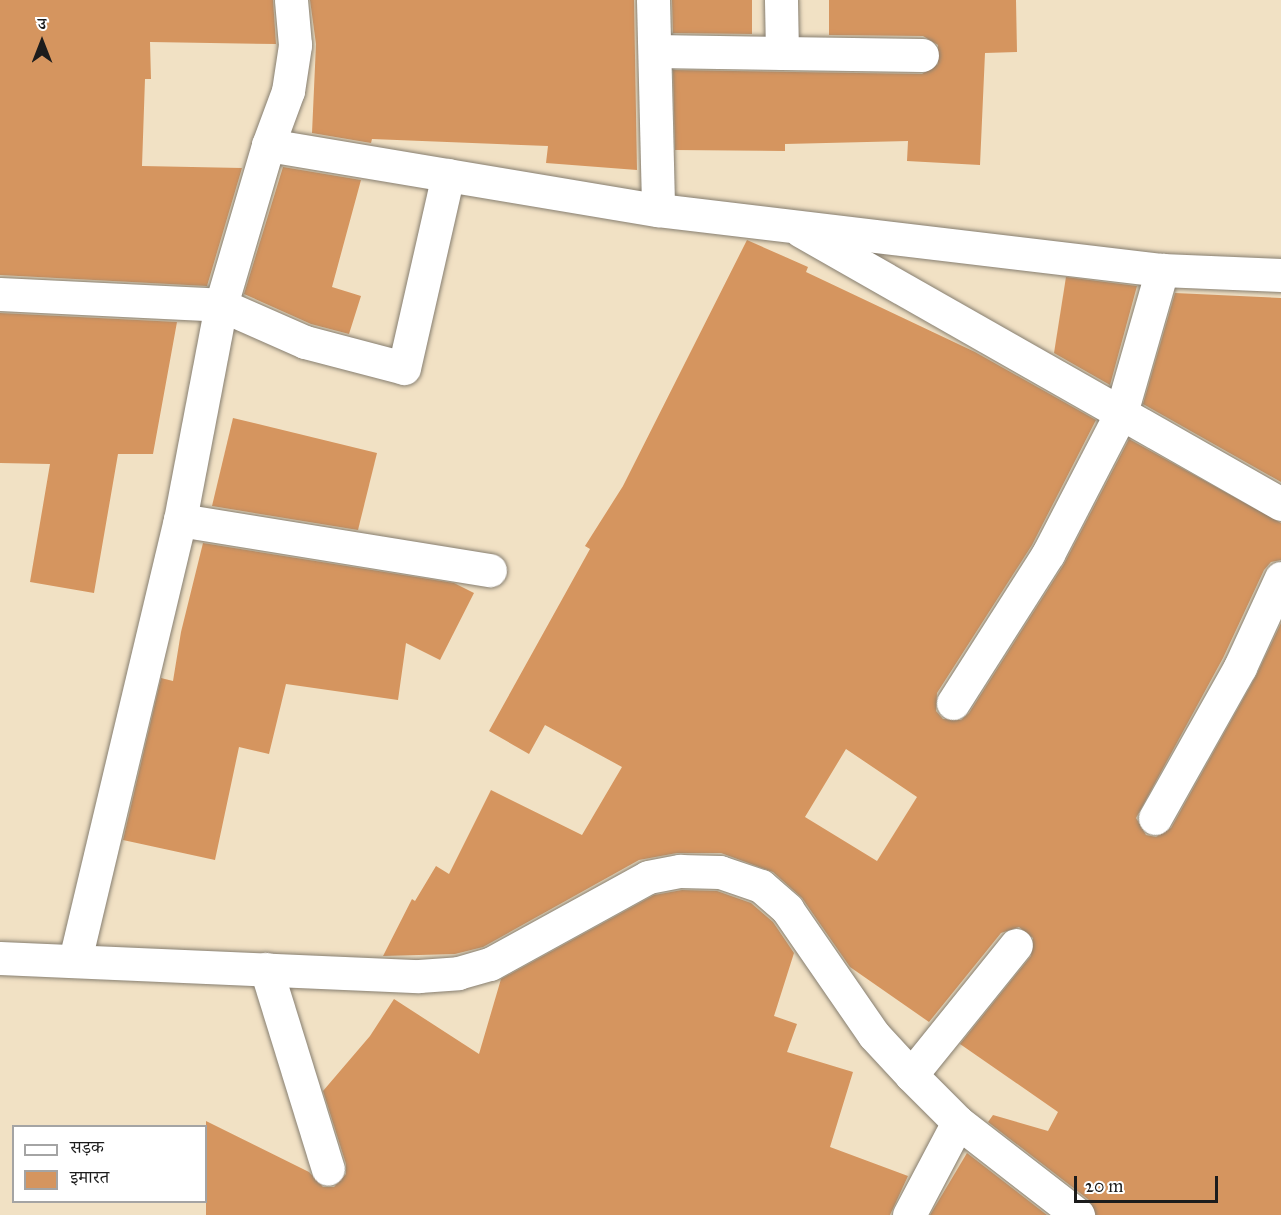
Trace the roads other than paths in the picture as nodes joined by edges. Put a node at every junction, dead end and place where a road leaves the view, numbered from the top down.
1 (291, 0) edge
2 (653, 0) edge
3 (781, 0) edge
4 (655, 51) junction
5 (782, 53) junction
6 (922, 55) dead end
7 (268, 145) junction
8 (448, 176) junction
9 (658, 210) junction
10 (786, 223) junction
11 (1162, 270) junction
12 (1281, 275) edge
13 (0, 294) edge
14 (220, 305) junction
15 (1121, 413) junction
16 (1281, 504) edge
17 (180, 520) junction
18 (490, 570) dead end
19 (1281, 578) edge
20 (953, 703) dead end
21 (1155, 818) dead end
22 (1016, 945) dead end
23 (0, 958) edge
24 (75, 960) junction
25 (266, 969) junction
26 (911, 1075) junction
27 (958, 1122) junction
28 (328, 1169) dead end
29 (909, 1215) edge
30 (1078, 1215) edge

1 - 7 street
2 - 4 street
3 - 5 street
4 - 5 street
4 - 9 street
5 - 6 street
7 - 8 street
7 - 14 street
8 - 9 street
8 - 14 street
9 - 10 street
10 - 11 street
10 - 15 street
11 - 12 street
11 - 15 street
13 - 14 street
14 - 17 street
15 - 16 street
15 - 20 street
17 - 18 street
17 - 24 street
19 - 21 street
22 - 26 street
23 - 24 street
24 - 25 street
25 - 26 street
25 - 28 street
26 - 27 street
27 - 29 street
27 - 30 street

